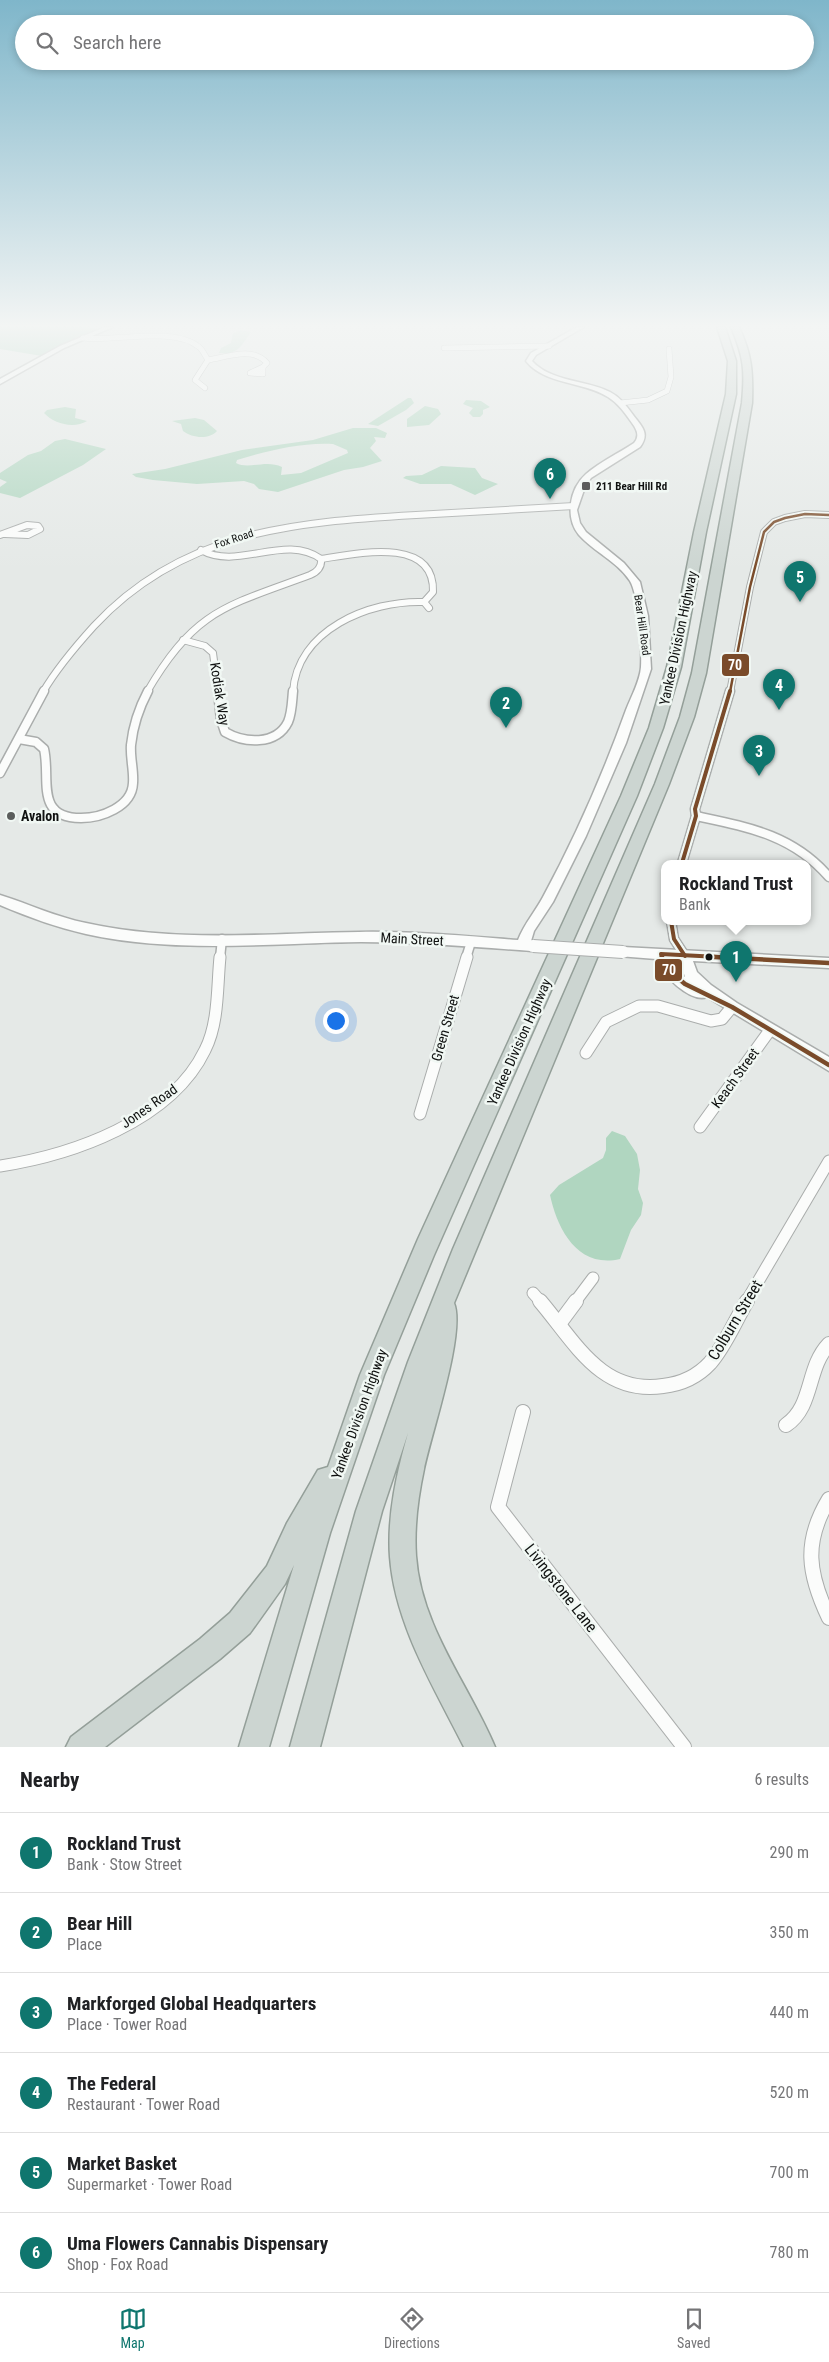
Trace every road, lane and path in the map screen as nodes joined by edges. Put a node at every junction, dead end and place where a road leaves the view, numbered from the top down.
1 (624, 409) edge
2 (727, 409) edge
3 (746, 409) edge
4 (574, 506) junction
5 (829, 515) edge
6 (201, 550) junction
7 (321, 559) junction
8 (184, 640) junction
9 (19, 739) junction
10 (0, 773) edge
11 (696, 816) junction
12 (683, 860) edge
13 (829, 877) edge
14 (0, 900) edge
15 (672, 925) edge
16 (222, 939) junction
17 (471, 942) junction
18 (528, 946) junction
19 (661, 954) junction
20 (685, 956) junction
21 (829, 963) edge
22 (732, 1007) junction
23 (770, 1030) junction
24 (586, 1053) dead end
25 (829, 1065) edge
26 (420, 1114) dead end
27 (700, 1127) dead end
28 (829, 1161) edge
29 (0, 1168) edge
30 (593, 1278) dead end
31 (448, 1288) junction
32 (532, 1292) dead end
33 (558, 1324) junction
34 (829, 1344) edge
35 (523, 1412) dead end
36 (786, 1425) dead end
37 (345, 1449) junction
38 (829, 1500) edge
39 (829, 1618) edge
40 (81, 1747) edge
41 (254, 1747) edge
42 (305, 1747) edge
43 (480, 1747) edge
44 (684, 1747) edge

1 - 4 street
2 - 37 highway, Yankee Division Highway
3 - 31 highway, Yankee Division Highway
4 - 6 street, Fox Road
4 - 18 street, Bear Hill Road
5 - 11 street
6 - 7 street
6 - 9 street, Fox Road
7 - 8 street
7 - 8 street, Kodiak Way
8 - 9 street
9 - 10 street, Fox Road
11 - 12 street
11 - 13 street
14 - 16 street, Main Street
15 - 20 street
16 - 17 street, Main Street
16 - 29 street, Jones Road
17 - 18 street, Main Street
17 - 26 street, Green Street
18 - 19 street, Main Street, bridge
19 - 20 street, Main Street
19 - 22 street
20 - 21 street, Main Street
20 - 22 street
22 - 23 street
22 - 24 street
23 - 25 street
23 - 27 street, Keach Street
28 - 33 street, Colburn Street
30 - 33 street
31 - 42 highway, Yankee Division Highway
31 - 43 highway
32 - 33 street, Colburn Street
34 - 36 street
35 - 44 street, Livingstone Lane
37 - 40 highway
37 - 41 highway, Yankee Division Highway
38 - 39 street

